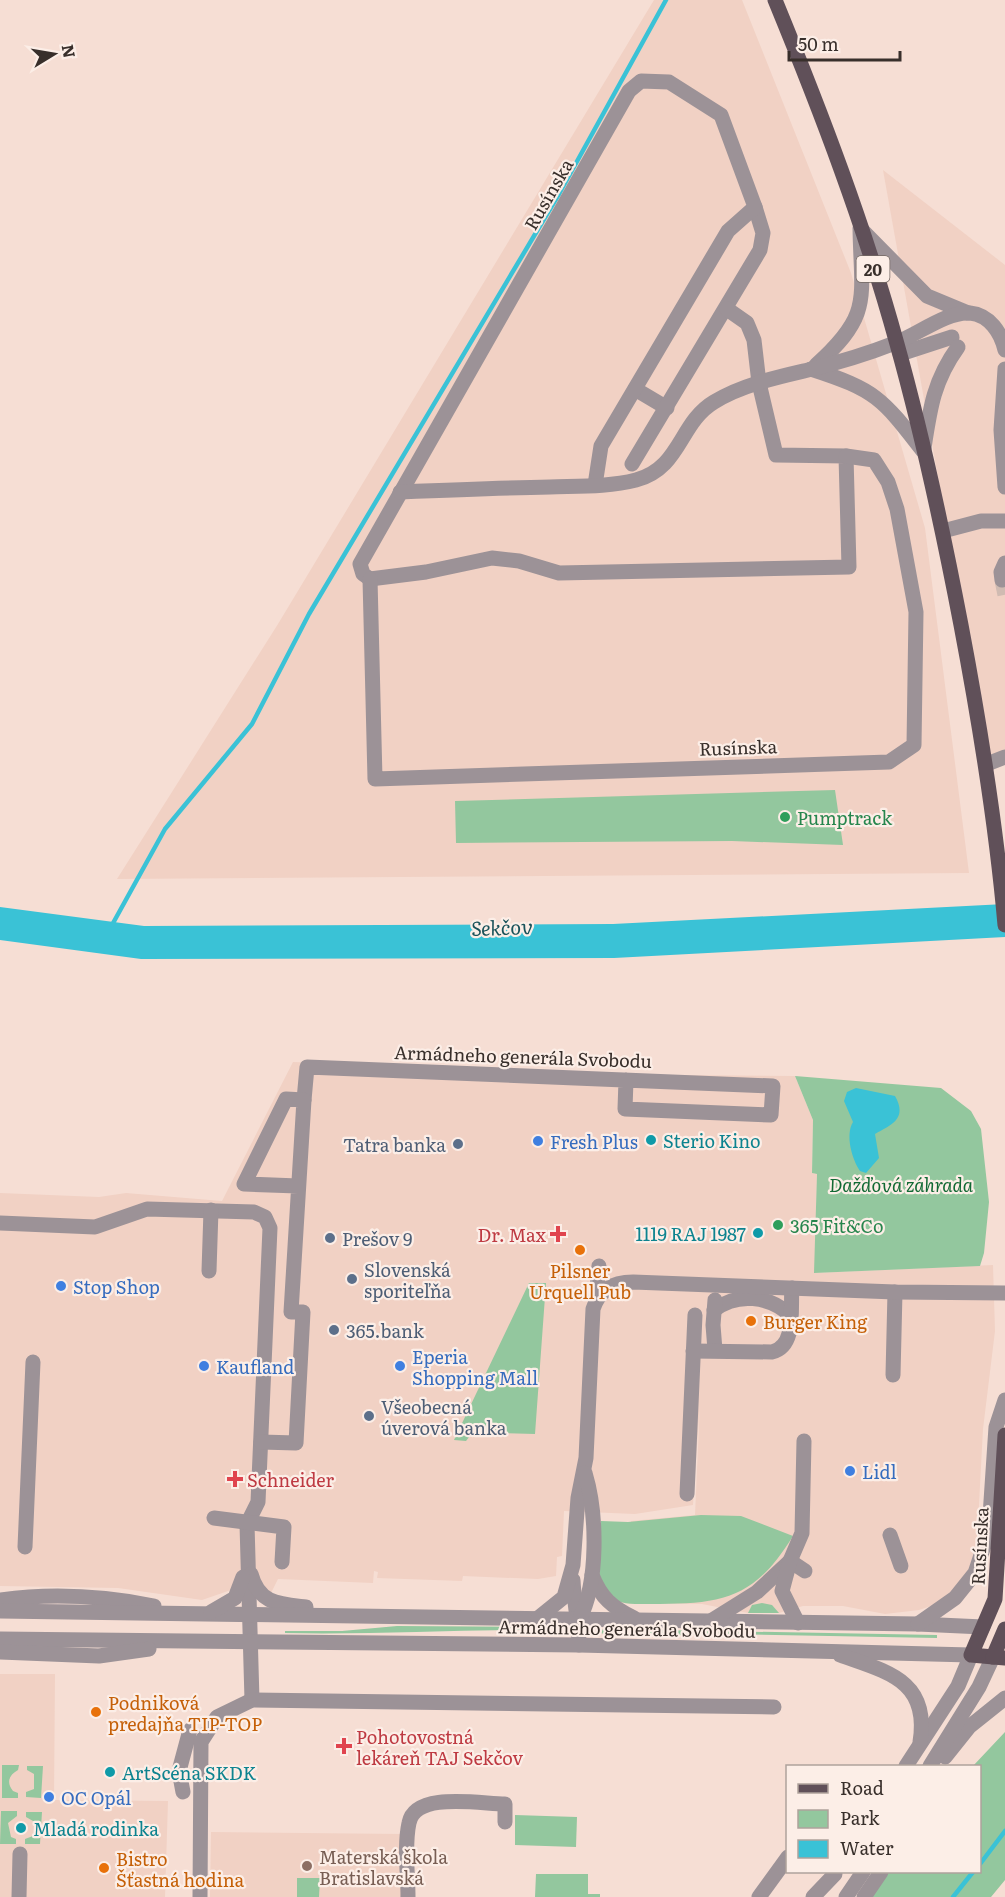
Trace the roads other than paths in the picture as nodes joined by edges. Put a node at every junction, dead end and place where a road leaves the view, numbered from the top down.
1 (776, 0) edge
2 (755, 207) junction
3 (860, 228) junction
4 (727, 309) junction
5 (968, 313) junction
6 (898, 348) junction
7 (1005, 350) edge
8 (811, 369) junction
9 (1005, 369) edge
10 (759, 383) junction
11 (635, 389) junction
12 (667, 408) junction
13 (923, 451) junction
14 (846, 456) junction
15 (632, 464) dead end
16 (595, 485) junction
17 (1005, 487) edge
18 (400, 492) junction
19 (1005, 520) edge
20 (943, 531) junction
21 (1005, 563) edge
22 (370, 579) junction
23 (1002, 580) dead end
24 (1005, 757) edge
25 (987, 764) junction
26 (1005, 925) edge
27 (626, 1080) junction
28 (304, 1100) junction
29 (298, 1186) junction
30 (211, 1210) junction
31 (0, 1223) edge
32 (598, 1266) dead end
33 (209, 1272) dead end
34 (716, 1285) junction
35 (792, 1288) junction
36 (895, 1292) junction
37 (998, 1293) edge
38 (597, 1298) junction
39 (714, 1310) junction
40 (695, 1315) dead end
41 (790, 1315) junction
42 (715, 1350) junction
43 (693, 1351) junction
44 (33, 1362) dead end
45 (893, 1375) dead end
46 (1005, 1400) edge
47 (1005, 1435) edge
48 (804, 1441) dead end
49 (261, 1442) junction
50 (585, 1473) junction
51 (687, 1494) dead end
52 (214, 1518) dead end
53 (246, 1524) junction
54 (890, 1534) dead end
55 (26, 1547) dead end
56 (247, 1556) junction
57 (790, 1561) junction
58 (282, 1562) dead end
59 (573, 1565) junction
60 (901, 1566) dead end
61 (805, 1571) dead end
62 (591, 1572) junction
63 (0, 1600) edge
64 (0, 1611) edge
65 (199, 1614) junction
66 (249, 1615) junction
67 (391, 1617) junction
68 (538, 1618) junction
69 (579, 1620) junction
70 (639, 1621) junction
71 (709, 1622) junction
72 (798, 1623) junction
73 (918, 1624) junction
74 (983, 1627) junction
75 (1005, 1629) edge
76 (0, 1639) edge
77 (194, 1642) junction
78 (249, 1643) junction
79 (579, 1646) junction
80 (829, 1650) junction
81 (0, 1652) edge
82 (971, 1655) junction
83 (999, 1658) edge
84 (1005, 1698) edge
85 (252, 1700) junction
86 (774, 1707) dead end
87 (190, 1730) dead end
88 (919, 1747) junction
89 (907, 1765) edge
90 (931, 1765) edge
91 (940, 1765) edge
92 (201, 1792) junction
93 (505, 1822) dead end
94 (20, 1854) dead end
95 (786, 1860) edge
96 (836, 1873) edge
97 (862, 1873) edge
98 (880, 1873) edge
99 (19, 1897) edge
100 (200, 1897) edge
101 (408, 1897) edge
102 (759, 1897) edge
103 (813, 1897) edge
104 (820, 1897) edge
105 (846, 1897) edge
106 (864, 1897) edge

1 - 3 main road, 20
2 - 4 street, Rusínska
2 - 11 street
2 - 18 street, Rusínska
3 - 5 street
3 - 6 main road, 20
3 - 8 street
4 - 10 street, Rusínska
4 - 12 street, Rusínska
5 - 6 street
5 - 7 street
6 - 8 street
6 - 13 main road, 20
6 - 13 street
8 - 10 street
8 - 13 street
9 - 17 street
10 - 14 street, Rusínska
10 - 16 street
11 - 12 street
11 - 16 street
12 - 15 street, Rusínska
13 - 20 main road, 20
14 - 22 street
14 - 22 street, Rusínska
16 - 18 street
18 - 22 street, Rusínska
19 - 20 street
20 - 25 main road, 20
21 - 23 street
24 - 25 street
25 - 26 main road, 20
27 - 27 street, Armádneho generála Svobodu
27 - 28 street, Armádneho generála Svobodu
28 - 29 street
28 - 29 street
29 - 49 street
30 - 31 street
30 - 33 street
30 - 49 street
32 - 38 street, Armádneho generála Svobodu
34 - 35 street
34 - 38 street
34 - 39 street
35 - 36 street
35 - 41 street
36 - 37 street
36 - 45 street
38 - 50 street, Armádneho generála Svobodu
39 - 41 street
39 - 42 street
40 - 43 street
41 - 42 street
42 - 43 street
43 - 51 street
44 - 55 street
46 - 73 street
47 - 74 main road, Rusínska
48 - 57 street
49 - 53 street
50 - 59 street, Armádneho generála Svobodu
50 - 62 street
52 - 53 street
53 - 56 street
53 - 58 street
54 - 60 street
56 - 65 street
56 - 66 street
56 - 67 street, Armádneho generála Svobodu
57 - 61 street
57 - 71 street, Armádneho generála Svobodu
57 - 72 street
59 - 68 street, Armádneho generála Svobodu
59 - 69 street
62 - 69 street
62 - 70 street
63 - 65 street
64 - 65 street, Armádneho generála Svobodu
65 - 66 street, Armádneho generála Svobodu
66 - 67 street, Armádneho generála Svobodu
66 - 78 street
67 - 68 street, Armádneho generála Svobodu
68 - 69 street, Armádneho generála Svobodu
69 - 70 street, Armádneho generála Svobodu
69 - 79 street
70 - 71 street, Armádneho generála Svobodu
71 - 72 street, Armádneho generála Svobodu
72 - 73 street, Armádneho generála Svobodu
73 - 74 street, Armádneho generála Svobodu
74 - 75 main road
74 - 82 main road, Rusínska
75 - 83 main road
76 - 77 street, Armádneho generála Svobodu
77 - 78 street, Armádneho generála Svobodu
77 - 81 street
78 - 79 street, Armádneho generála Svobodu
78 - 85 street
79 - 80 street, Armádneho generála Svobodu
80 - 82 street, Armádneho generála Svobodu
80 - 88 street
82 - 83 main road, Armádneho generála Svobodu
82 - 88 street
83 - 90 street
84 - 91 street
85 - 86 street
85 - 92 street
87 - 92 street
88 - 89 street
92 - 100 street
93 - 101 street
94 - 99 street
95 - 102 street
96 - 103 street
96 - 104 street
97 - 105 street
98 - 106 street

